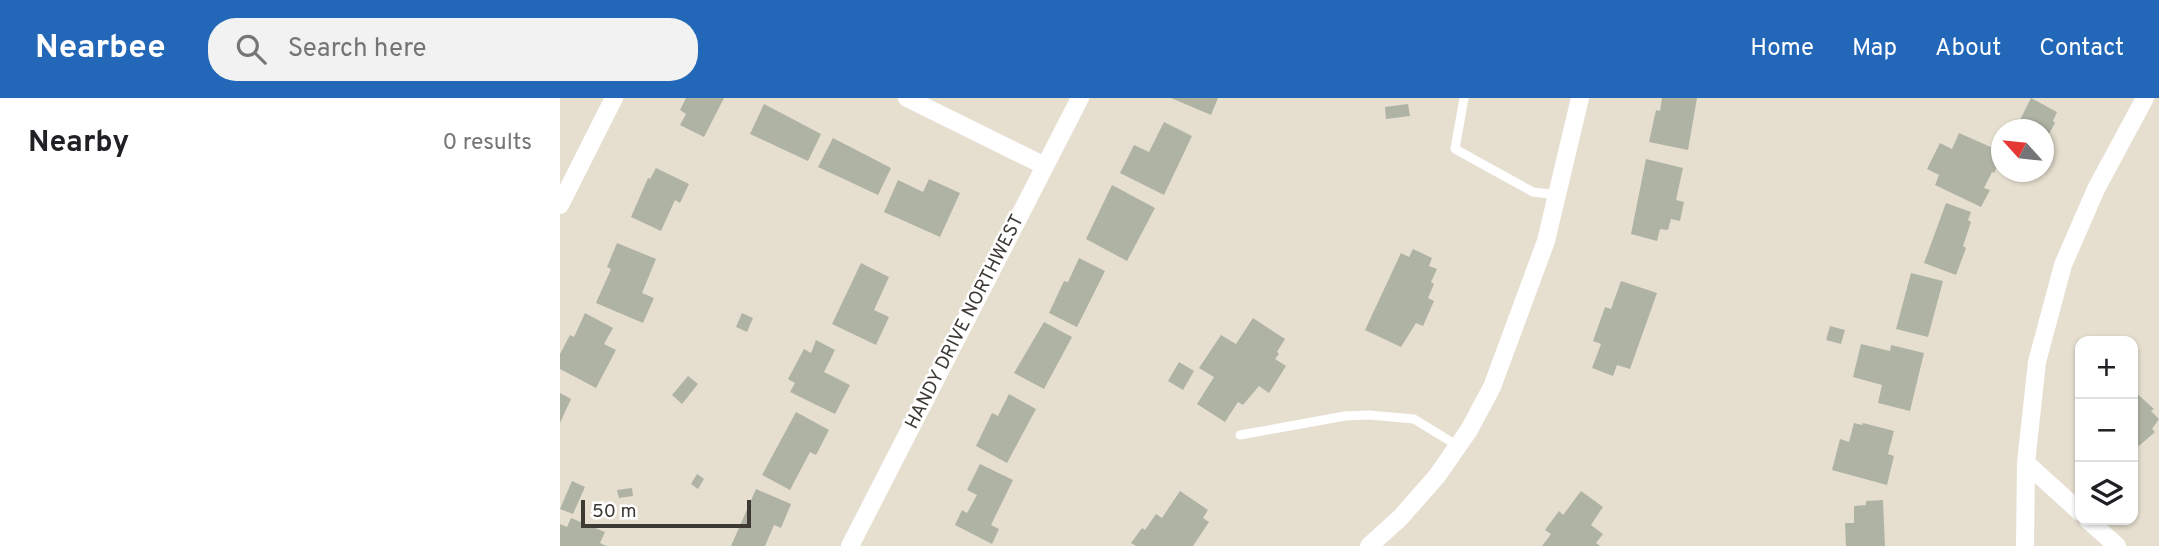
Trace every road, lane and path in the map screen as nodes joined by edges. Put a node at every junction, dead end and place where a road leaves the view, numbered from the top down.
1 (614, 98) edge
2 (907, 98) edge
3 (1080, 98) edge
4 (1464, 98) edge
5 (1580, 98) edge
6 (2145, 98) edge
7 (1045, 166) junction
8 (1557, 195) junction
9 (560, 205) edge
10 (1240, 435) dead end
11 (1458, 446) junction
12 (2026, 463) junction
13 (2075, 507) edge
14 (2094, 525) edge
15 (850, 546) edge
16 (1368, 546) edge
17 (2025, 546) edge
18 (2117, 546) edge

1 - 9 street
2 - 7 street
3 - 7 street, HANDY DRIVE NORTHWEST
4 - 8 lane
5 - 8 street
6 - 12 street
7 - 15 street, HANDY DRIVE NORTHWEST
8 - 11 street
10 - 11 lane
11 - 16 street
12 - 13 street
12 - 17 street
14 - 18 street

